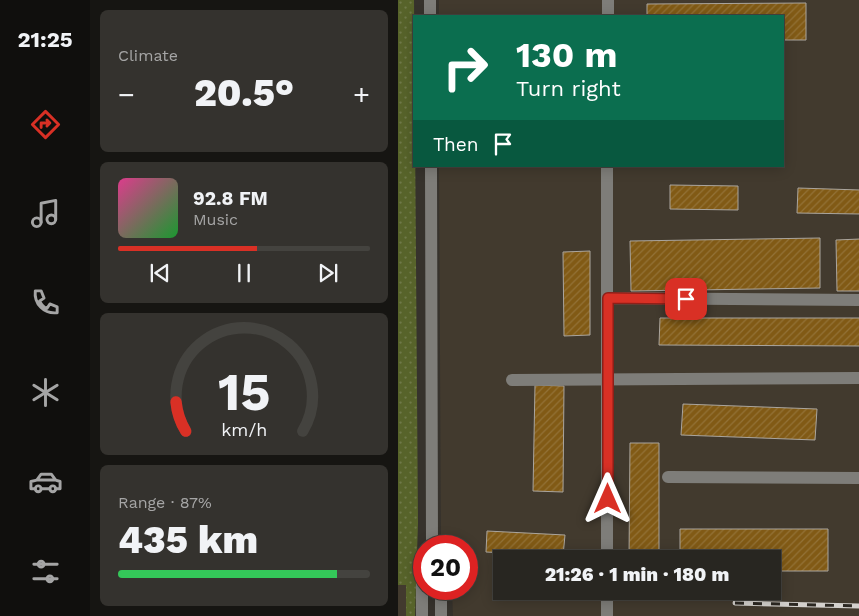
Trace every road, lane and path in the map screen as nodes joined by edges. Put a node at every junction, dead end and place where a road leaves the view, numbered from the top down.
1 (430, 0) edge
2 (608, 0) edge
3 (430, 15) edge
4 (608, 15) edge
5 (431, 167) edge
6 (607, 167) edge
7 (608, 298) junction
8 (860, 300) edge
9 (860, 378) edge
10 (608, 379) junction
11 (512, 380) dead end
12 (668, 477) dead end
13 (860, 478) edge
14 (432, 535) edge
15 (607, 550) edge
16 (422, 600) edge
17 (441, 600) edge
18 (607, 600) edge
19 (422, 616) edge
20 (441, 616) edge
21 (607, 616) edge

1 - 3 street
2 - 4 street
5 - 14 street
6 - 7 street
7 - 8 street
7 - 10 street
9 - 10 street
10 - 11 street
10 - 15 street
12 - 13 street
16 - 19 street
17 - 20 street
18 - 21 street

